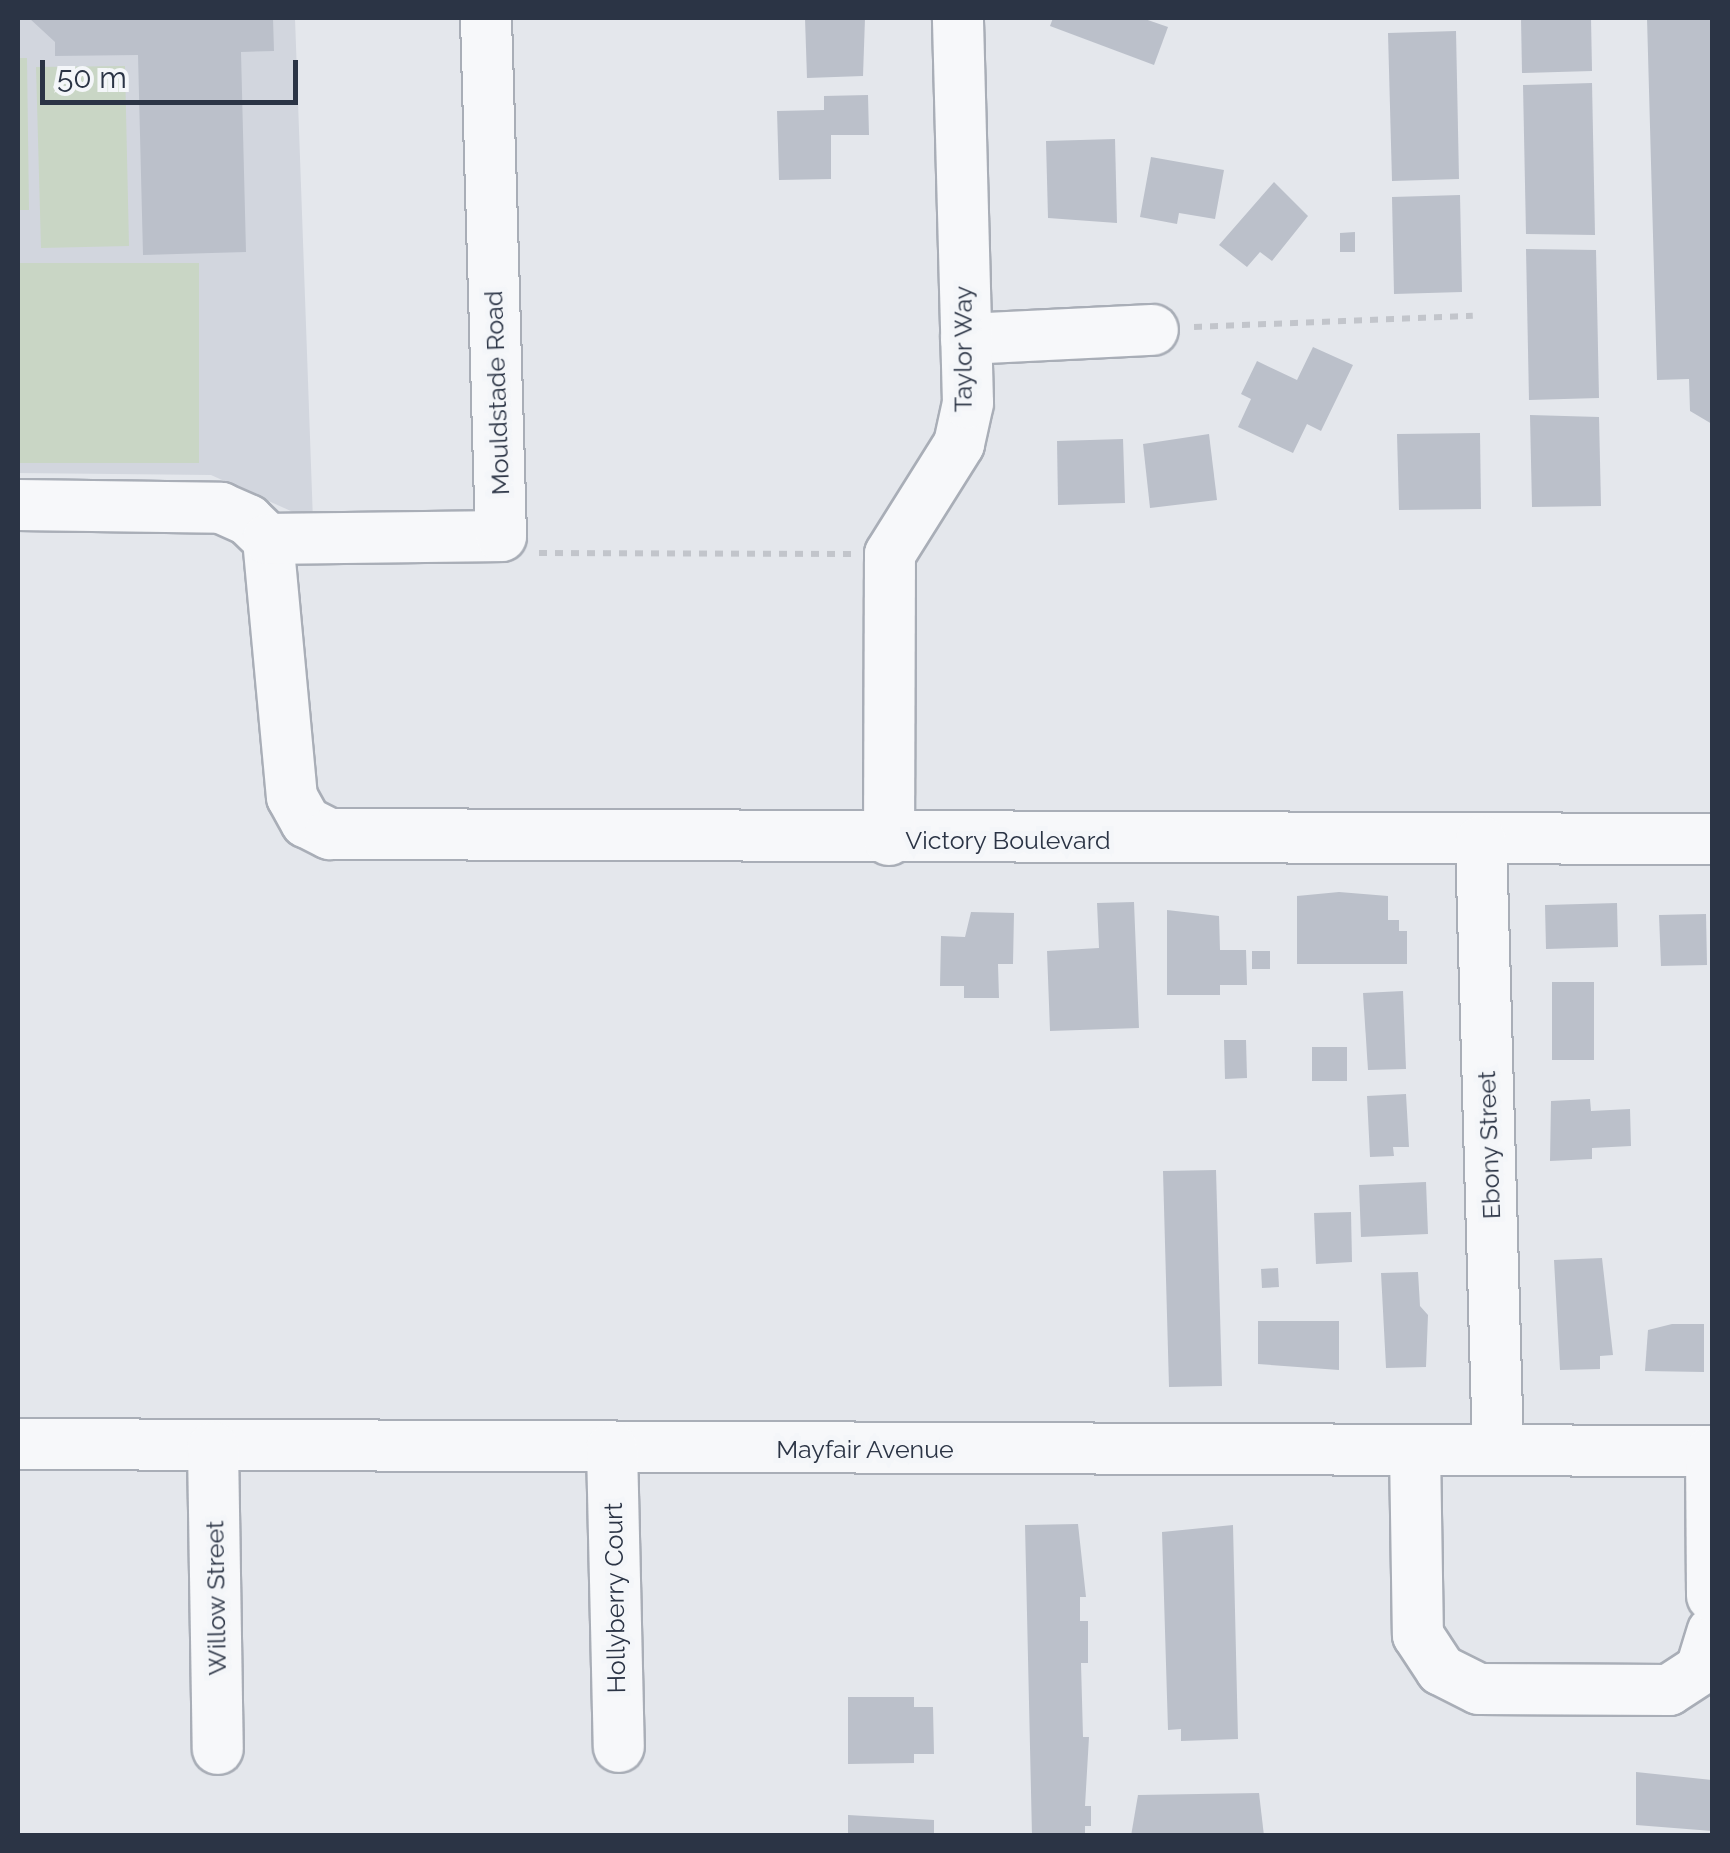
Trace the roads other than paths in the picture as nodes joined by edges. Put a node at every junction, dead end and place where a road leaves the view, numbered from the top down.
1 (486, 18) edge
2 (958, 18) edge
3 (1152, 330) road end
4 (966, 339) junction
5 (18, 505) edge
6 (268, 539) junction
7 (1712, 839) edge
8 (888, 840) junction
9 (1480, 841) junction
10 (18, 1444) edge
11 (214, 1447) junction
12 (612, 1448) junction
13 (1415, 1450) junction
14 (1498, 1450) junction
15 (1712, 1451) edge
16 (1712, 1596) edge
17 (1712, 1632) edge
18 (618, 1747) dead end
19 (218, 1748) dead end

1 - 6 street, Mouldstade Road
2 - 4 street, Taylor Way
3 - 4 street
4 - 8 street, Taylor Way
5 - 6 street
6 - 8 street, Victory Boulevard
7 - 9 street, Victory Boulevard
8 - 9 street, Victory Boulevard
9 - 14 street, Ebony Street
10 - 11 street, Mayfair Avenue
11 - 12 street, Mayfair Avenue
11 - 19 street, Willow Street
12 - 13 street, Mayfair Avenue
12 - 18 street, Hollyberry Court
13 - 14 street, Mayfair Avenue
13 - 17 street
14 - 15 street, Mayfair Avenue
15 - 16 street

